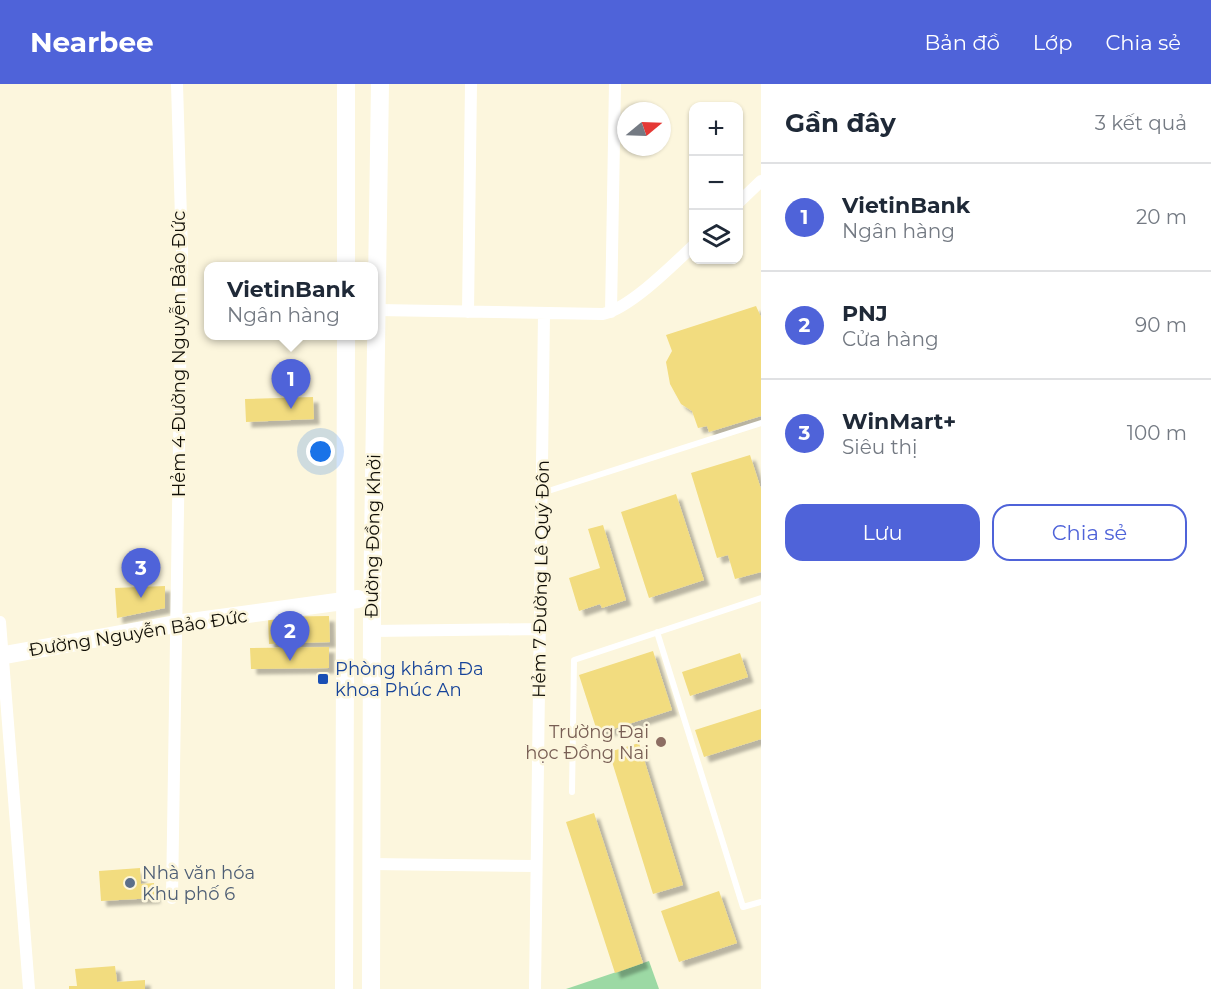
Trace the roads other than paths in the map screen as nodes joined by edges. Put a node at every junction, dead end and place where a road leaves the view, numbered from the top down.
1 (177, 84) edge
2 (346, 84) edge
3 (380, 84) edge
4 (471, 84) edge
5 (615, 84) edge
6 (761, 181) edge
7 (743, 197) edge
8 (689, 249) edge
9 (346, 262) edge
10 (378, 310) joint
11 (468, 312) junction
12 (611, 312) junction
13 (544, 314) junction
14 (346, 340) edge
15 (377, 340) edge
16 (761, 423) edge
17 (543, 493) junction
18 (372, 597) junction
19 (761, 598) edge
20 (347, 600) junction
21 (0, 622) edge
22 (176, 624) junction
23 (540, 629) junction
24 (372, 631) junction
25 (657, 632) junction
26 (1, 656) edge
27 (572, 792) dead end
28 (371, 864) junction
29 (536, 866) junction
30 (172, 898) dead end
31 (761, 902) edge
32 (28, 989) edge
33 (344, 989) edge
34 (371, 989) edge
35 (535, 989) edge

1 - 22 street, Hẻm 4 Đường Nguyễn Bảo Đức
2 - 9 main road
3 - 10 main road, Đường Đồng Khởi
4 - 11 street
5 - 12 street
6 - 7 street
8 - 12 street
10 - 11 street
11 - 13 street
12 - 13 street
13 - 17 street, Hẻm 7 Đường Lê Quý Đôn
14 - 20 main road, Đường Đồng Khởi
15 - 18 main road, Đường Đồng Khởi
16 - 17 lane
17 - 23 street, Hẻm 7 Đường Lê Quý Đôn
18 - 20 main road, Đường Nguyễn Bảo Đức
18 - 24 main road, Đường Đồng Khởi
19 - 25 lane
20 - 22 main road, Đường Nguyễn Bảo Đức
20 - 33 main road, Đường Đồng Khởi
21 - 26 street
22 - 26 main road, Đường Nguyễn Bảo Đức
22 - 30 street, Hẻm 4 Đường Nguyễn Bảo Đức
23 - 24 street
23 - 29 street, Hẻm 7 Đường Lê Quý Đôn
24 - 28 main road, Đường Đồng Khởi
25 - 27 lane
25 - 31 lane
26 - 32 street
28 - 29 street
28 - 34 main road, Đường Đồng Khởi
29 - 35 street, Hẻm 7 Đường Lê Quý Đôn

